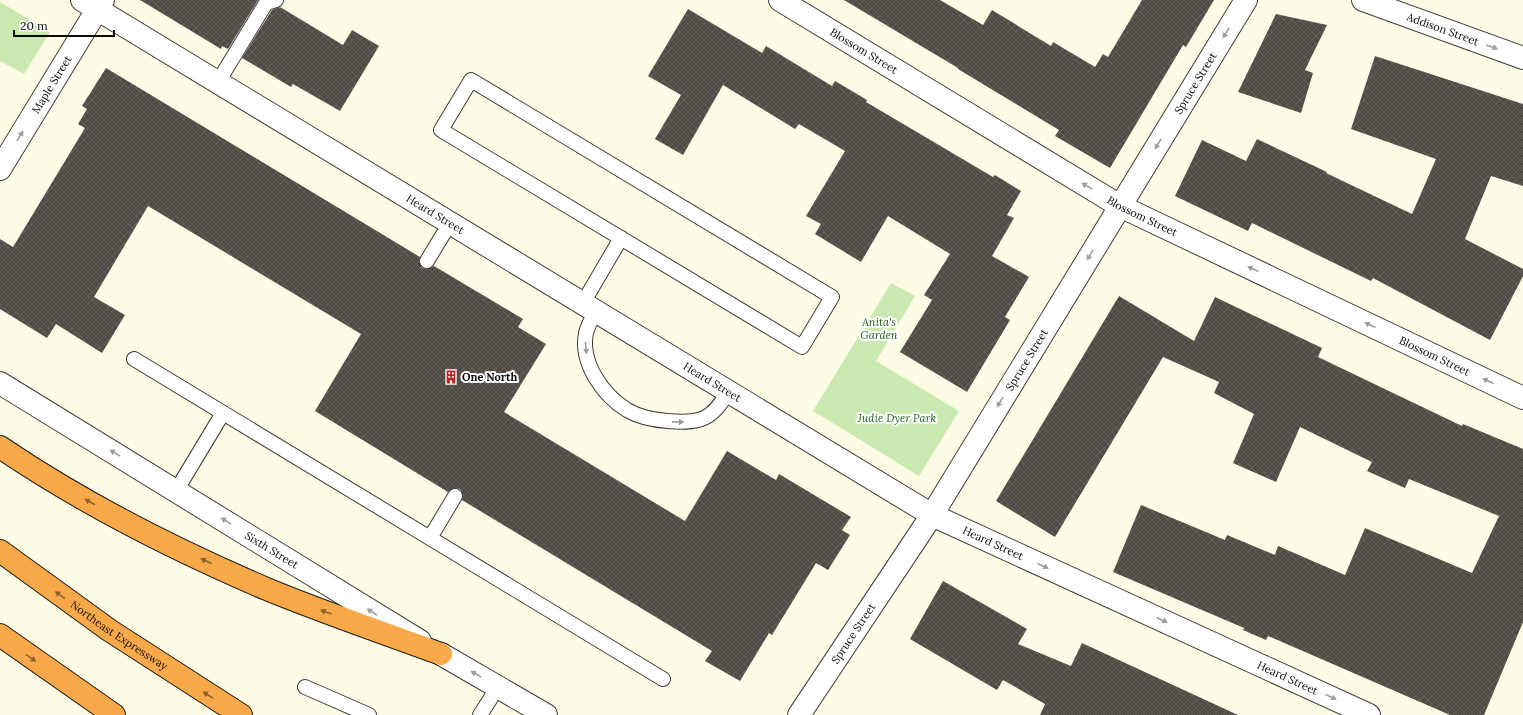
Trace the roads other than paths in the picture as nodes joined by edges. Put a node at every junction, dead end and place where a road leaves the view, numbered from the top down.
1 (276, 0) edge
2 (780, 0) edge
3 (1246, 0) edge
4 (1363, 0) edge
5 (94, 3) edge
6 (1523, 58) edge
7 (218, 82) junction
8 (0, 169) edge
9 (1120, 206) junction
10 (450, 223) junction
11 (621, 238) junction
12 (427, 261) dead end
13 (590, 307) junction
14 (134, 359) dead end
15 (0, 382) edge
16 (728, 392) junction
17 (1523, 398) edge
18 (223, 413) junction
19 (0, 447) edge
20 (176, 491) junction
21 (455, 496) dead end
22 (932, 515) junction
23 (430, 538) junction
24 (0, 551) edge
25 (0, 635) edge
26 (441, 654) junction
27 (663, 679) dead end
28 (304, 687) dead end
29 (498, 687) junction
30 (114, 715) edge
31 (241, 715) edge
32 (369, 715) edge
33 (480, 715) edge
34 (546, 715) edge
35 (799, 715) edge
36 (1369, 715) edge

1 - 7 lane
9 -> 2 street, Blossom Street
3 -> 9 street, Spruce Street
4 -> 6 street, Addison Street
5 - 7 street, Heard Street
8 -> 5 street, Maple Street
7 - 10 street, Heard Street
17 -> 9 street, Blossom Street
9 -> 22 street, Spruce Street
10 - 12 lane
10 - 13 street, Heard Street
11 - 11 lane
11 - 13 lane
13 - 16 street, Heard Street
13 -> 16 lane
14 - 18 lane
20 -> 15 street, Sixth Street
16 - 22 street, Heard Street
18 - 20 lane
18 - 23 lane
26 -> 19 highway
26 -> 20 street, Sixth Street
21 - 23 lane
22 - 35 street, Spruce Street
22 -> 36 street, Heard Street
23 - 27 lane
31 -> 24 highway, Northeast Expressway
25 -> 30 highway
29 -> 26 street, Sixth Street
28 - 32 lane
29 - 33 lane
29 - 34 street, Sixth Street

